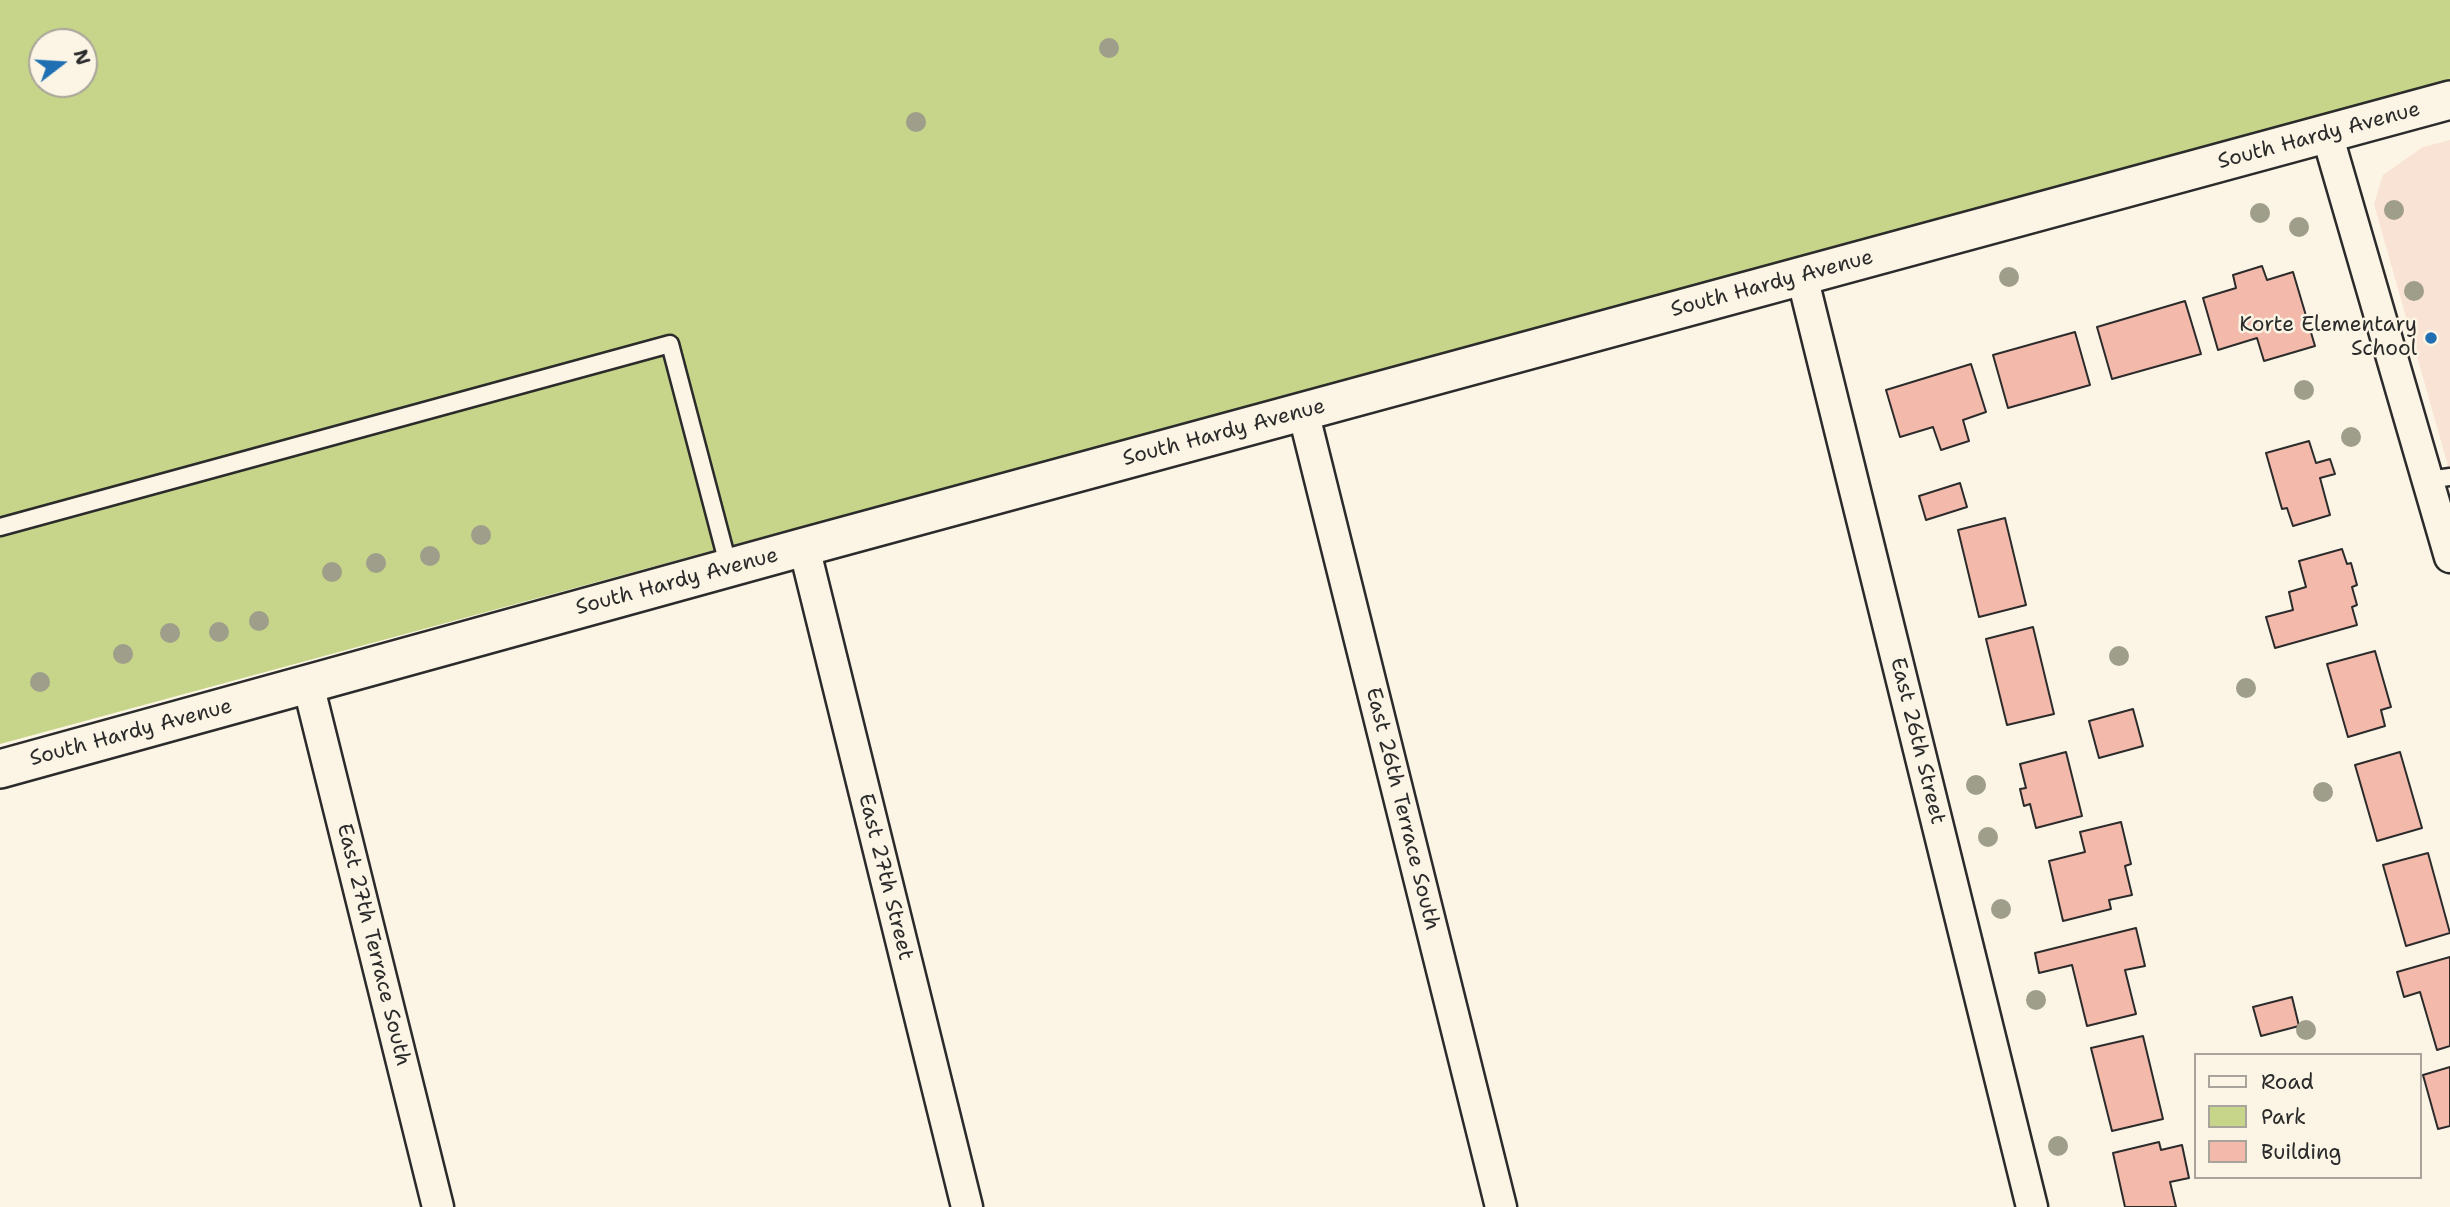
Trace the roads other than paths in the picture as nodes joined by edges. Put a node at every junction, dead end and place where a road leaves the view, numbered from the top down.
1 (2450, 100) edge
2 (2327, 134) junction
3 (1802, 276) junction
4 (1303, 411) junction
5 (2439, 478) edge
6 (0, 527) edge
7 (804, 547) junction
8 (2450, 557) edge
9 (729, 568) junction
10 (309, 684) junction
11 (0, 769) edge
12 (438, 1207) edge
13 (967, 1207) edge
14 (1501, 1207) edge
15 (2032, 1207) edge

1 - 2 street, South Hardy Avenue
2 - 3 street, South Hardy Avenue
2 - 5 street
3 - 4 street, South Hardy Avenue
3 - 15 street, East 26th Street
4 - 7 street, South Hardy Avenue
4 - 14 street, East 26th Terrace South
5 - 8 street
6 - 9 lane
7 - 9 street, South Hardy Avenue
7 - 13 street, East 27th Street
9 - 10 street, South Hardy Avenue
10 - 11 street, South Hardy Avenue
10 - 12 street, East 27th Terrace South

